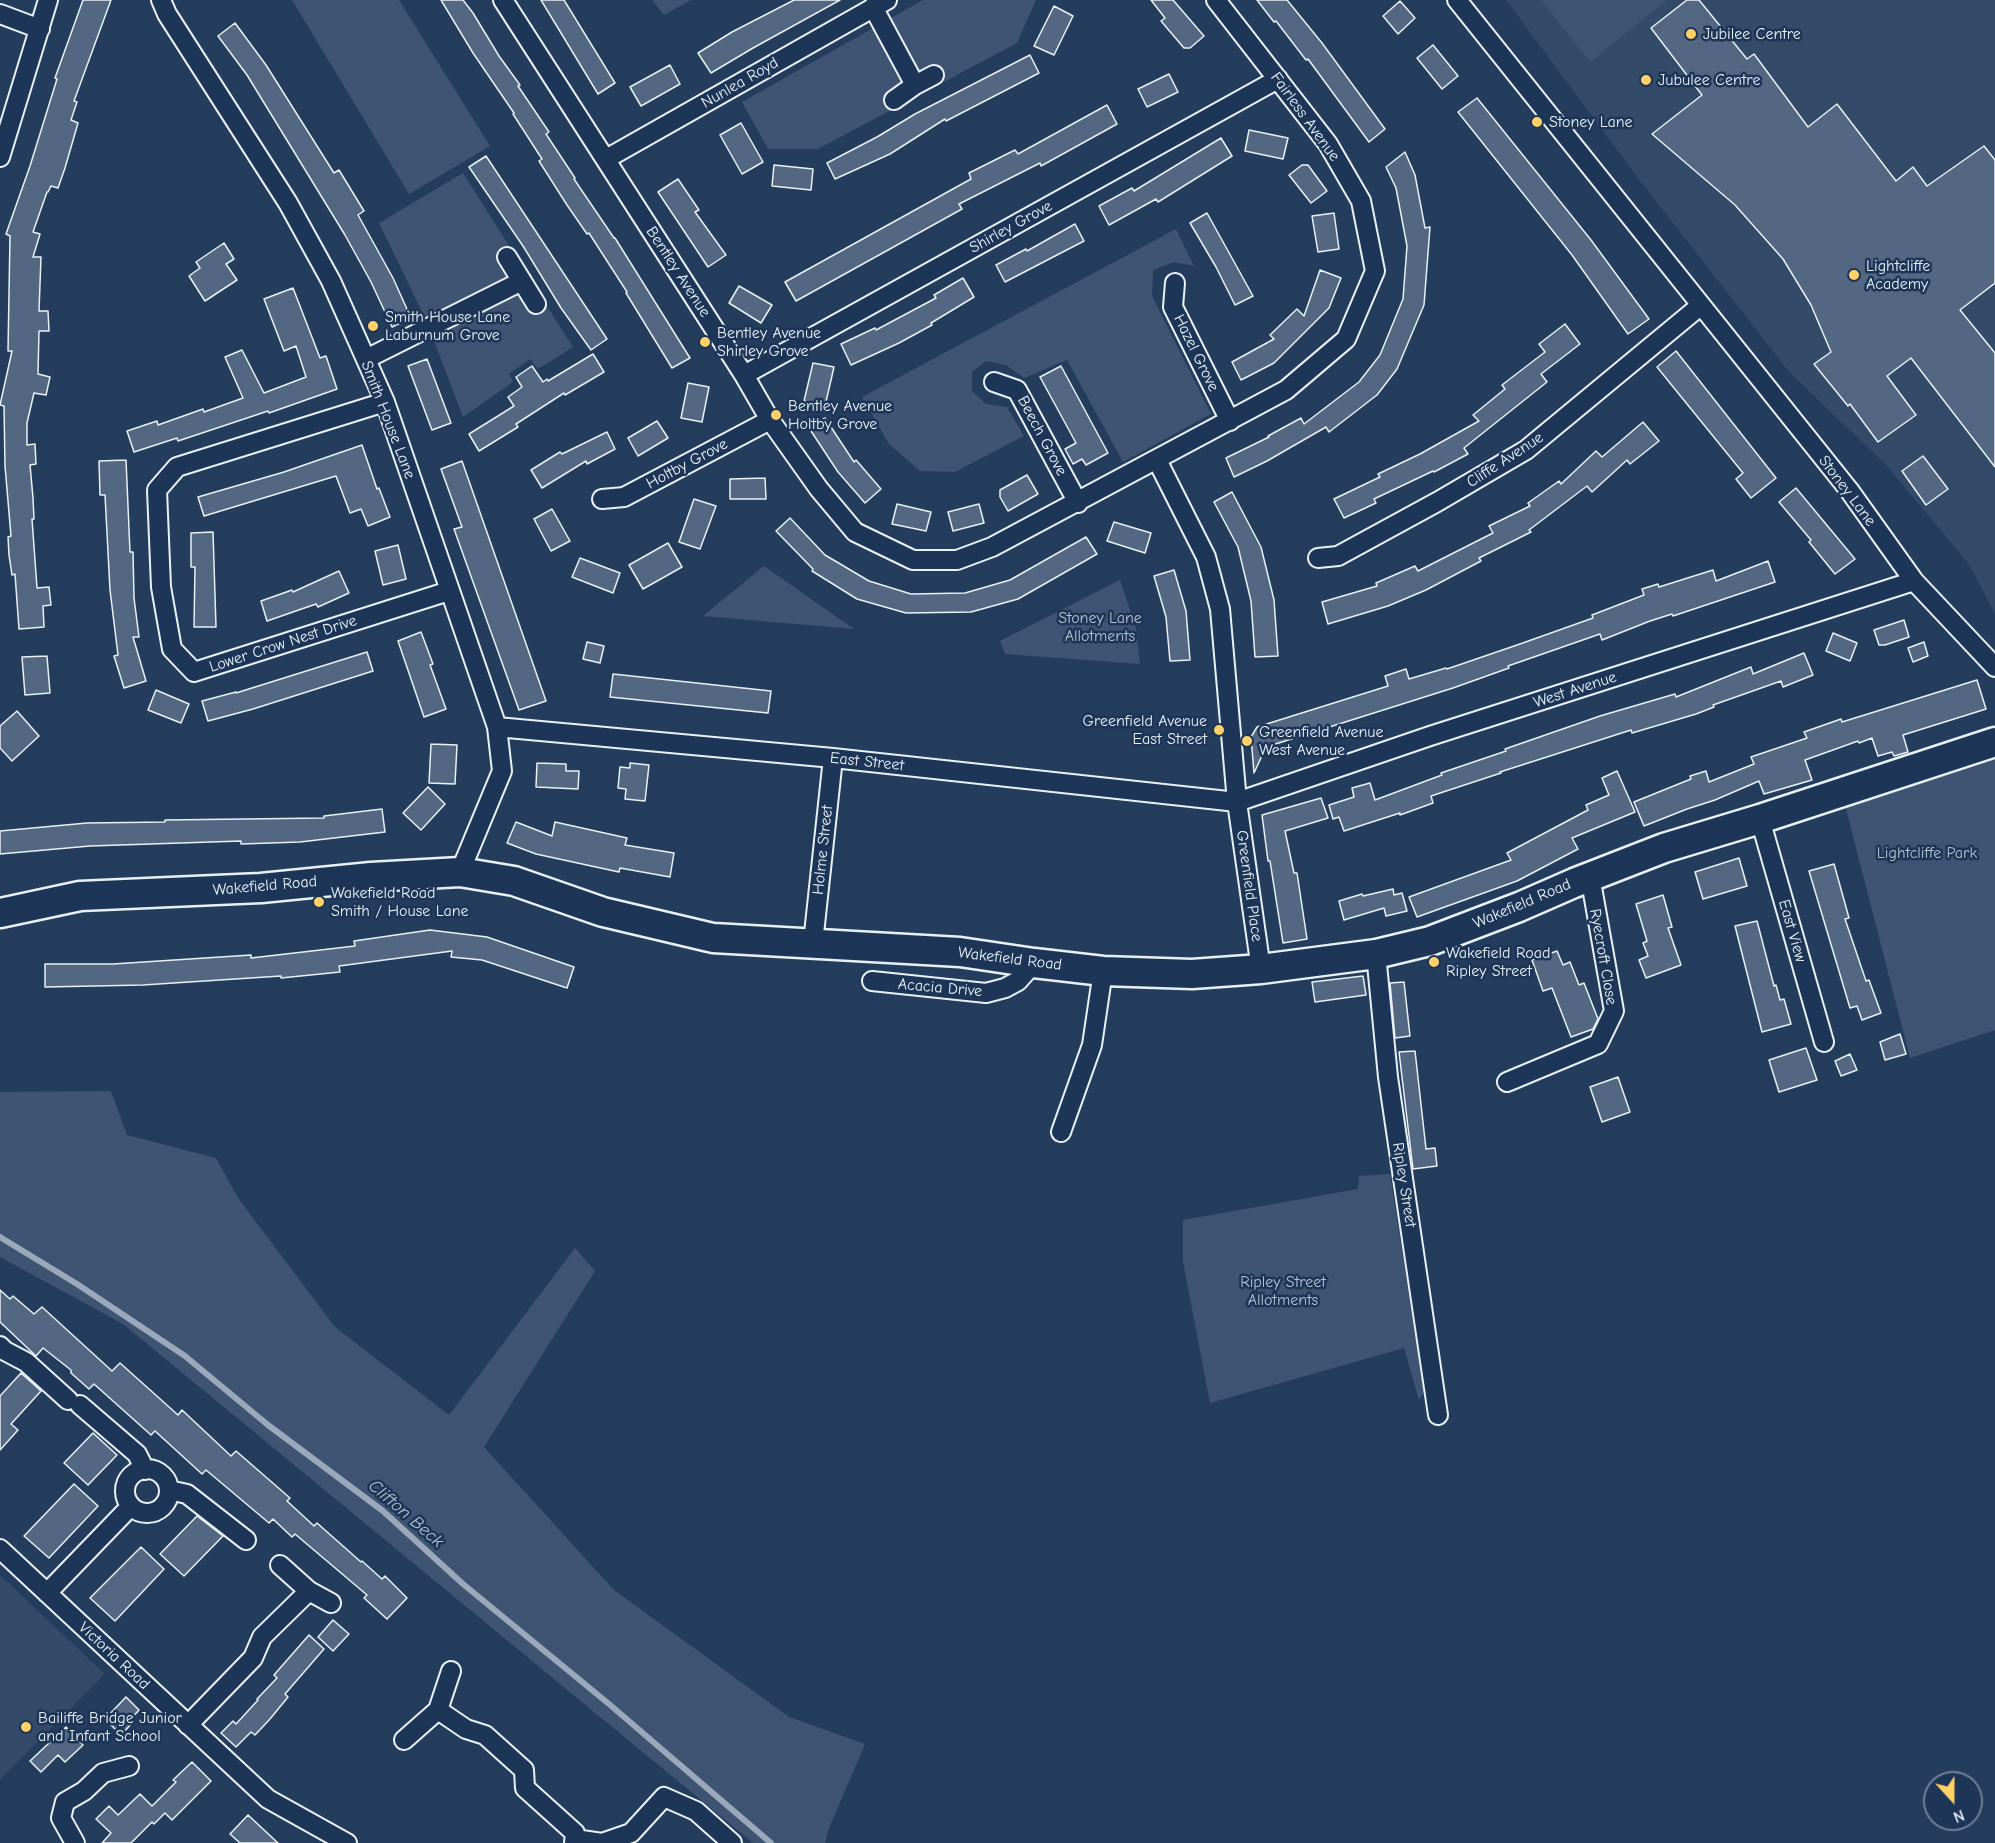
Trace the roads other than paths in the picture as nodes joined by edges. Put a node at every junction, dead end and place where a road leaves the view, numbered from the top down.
1 (48, 0) edge
2 (161, 0) edge
3 (503, 0) edge
4 (1216, 0) edge
5 (1457, 0) edge
6 (880, 4) edge
7 (0, 14) edge
8 (40, 30) junction
9 (934, 75) dead end
10 (1278, 79) junction
11 (915, 85) junction
12 (894, 100) dead end
13 (0, 157) edge
14 (606, 159) junction
15 (507, 257) dead end
16 (522, 281) junction
17 (1175, 283) dead end
18 (537, 304) dead end
19 (1700, 306) junction
20 (366, 359) junction
21 (744, 375) junction
22 (994, 382) dead end
23 (385, 402) junction
24 (770, 420) junction
25 (1230, 421) junction
26 (1157, 460) junction
27 (602, 500) dead end
28 (1078, 502) junction
29 (1318, 558) dead end
30 (1914, 581) junction
31 (449, 591) junction
32 (1995, 667) edge
33 (497, 727) junction
34 (1995, 742) edge
35 (833, 758) junction
36 (1237, 802) junction
37 (1760, 819) junction
38 (460, 872) junction
39 (1590, 876) junction
40 (0, 913) edge
41 (813, 943) junction
42 (1376, 954) junction
43 (1034, 963) junction
44 (1261, 969) junction
45 (1103, 971) junction
46 (872, 981) dead end
47 (1824, 1042) dead end
48 (1507, 1082) dead end
49 (1061, 1132) dead end
50 (2, 1351) edge
51 (1438, 1415) dead end
52 (145, 1470) junction
53 (169, 1490) junction
54 (130, 1507) junction
55 (246, 1540) dead end
56 (0, 1549) edge
57 (280, 1565) dead end
58 (309, 1591) junction
59 (47, 1593) junction
60 (332, 1603) dead end
61 (451, 1671) dead end
62 (438, 1710) junction
63 (188, 1725) junction
64 (404, 1740) dead end
65 (129, 1766) dead end
66 (575, 1841) edge
67 (75, 1843) edge
68 (347, 1843) edge
69 (732, 1843) edge

1 - 8 street
2 - 20 street, Smith House Lane
3 - 14 street, Bentley Avenue
4 - 10 street, Fairless Avenue
5 - 19 street, Stoney Lane
6 - 11 street, Nunlea Royd
6 - 14 street, Nunlea Royd
7 - 8 street
8 - 13 street
9 - 11 street
10 - 21 street, Shirley Grove
10 - 25 street, Fairless Avenue
11 - 12 street
14 - 21 street, Bentley Avenue
15 - 16 street
16 - 18 street
16 - 20 street
17 - 25 street, Hazel Grove
19 - 29 street, Cliffe Avenue
19 - 30 street, Stoney Lane
20 - 23 street, Smith House Lane
21 - 24 street, Bentley Avenue
22 - 28 street, Beech Grove
23 - 31 street, Smith House Lane
23 - 31 street, Lower Crow Nest Drive
24 - 27 street, Holtby Grove
24 - 28 street, Bentley Avenue
25 - 26 street, Fairless Avenue
26 - 28 street, Bentley Avenue
26 - 36 street, Greenfield Place
30 - 32 street, Stoney Lane
30 - 36 street, West Avenue
31 - 33 street, Smith House Lane
33 - 35 street, East Street
33 - 38 street, Smith House Lane
34 - 37 main road, Wakefield Road
35 - 36 street, East Street
35 - 41 street, Holme Street
36 - 44 street, Greenfield Place
37 - 39 main road, Wakefield Road
37 - 47 street, East View
38 - 40 main road, Wakefield Road
38 - 41 main road, Wakefield Road
39 - 42 main road, Wakefield Road
39 - 48 street, Ryecroft Close
41 - 43 main road, Wakefield Road
42 - 44 main road, Wakefield Road
42 - 51 street, Ripley Street
43 - 45 main road, Wakefield Road
43 - 46 street, Acacia Drive
44 - 45 main road, Wakefield Road
45 - 49 street
50 - 52 street
52 - 53 street
52 - 54 street
53 - 54 street
53 - 55 street
54 - 59 street
56 - 59 street, Victoria Road
57 - 58 street
58 - 60 street
58 - 63 street
59 - 63 street, Victoria Road
61 - 62 street
62 - 64 street
62 - 66 street
63 - 68 street, Victoria Road
65 - 67 street
66 - 69 street

